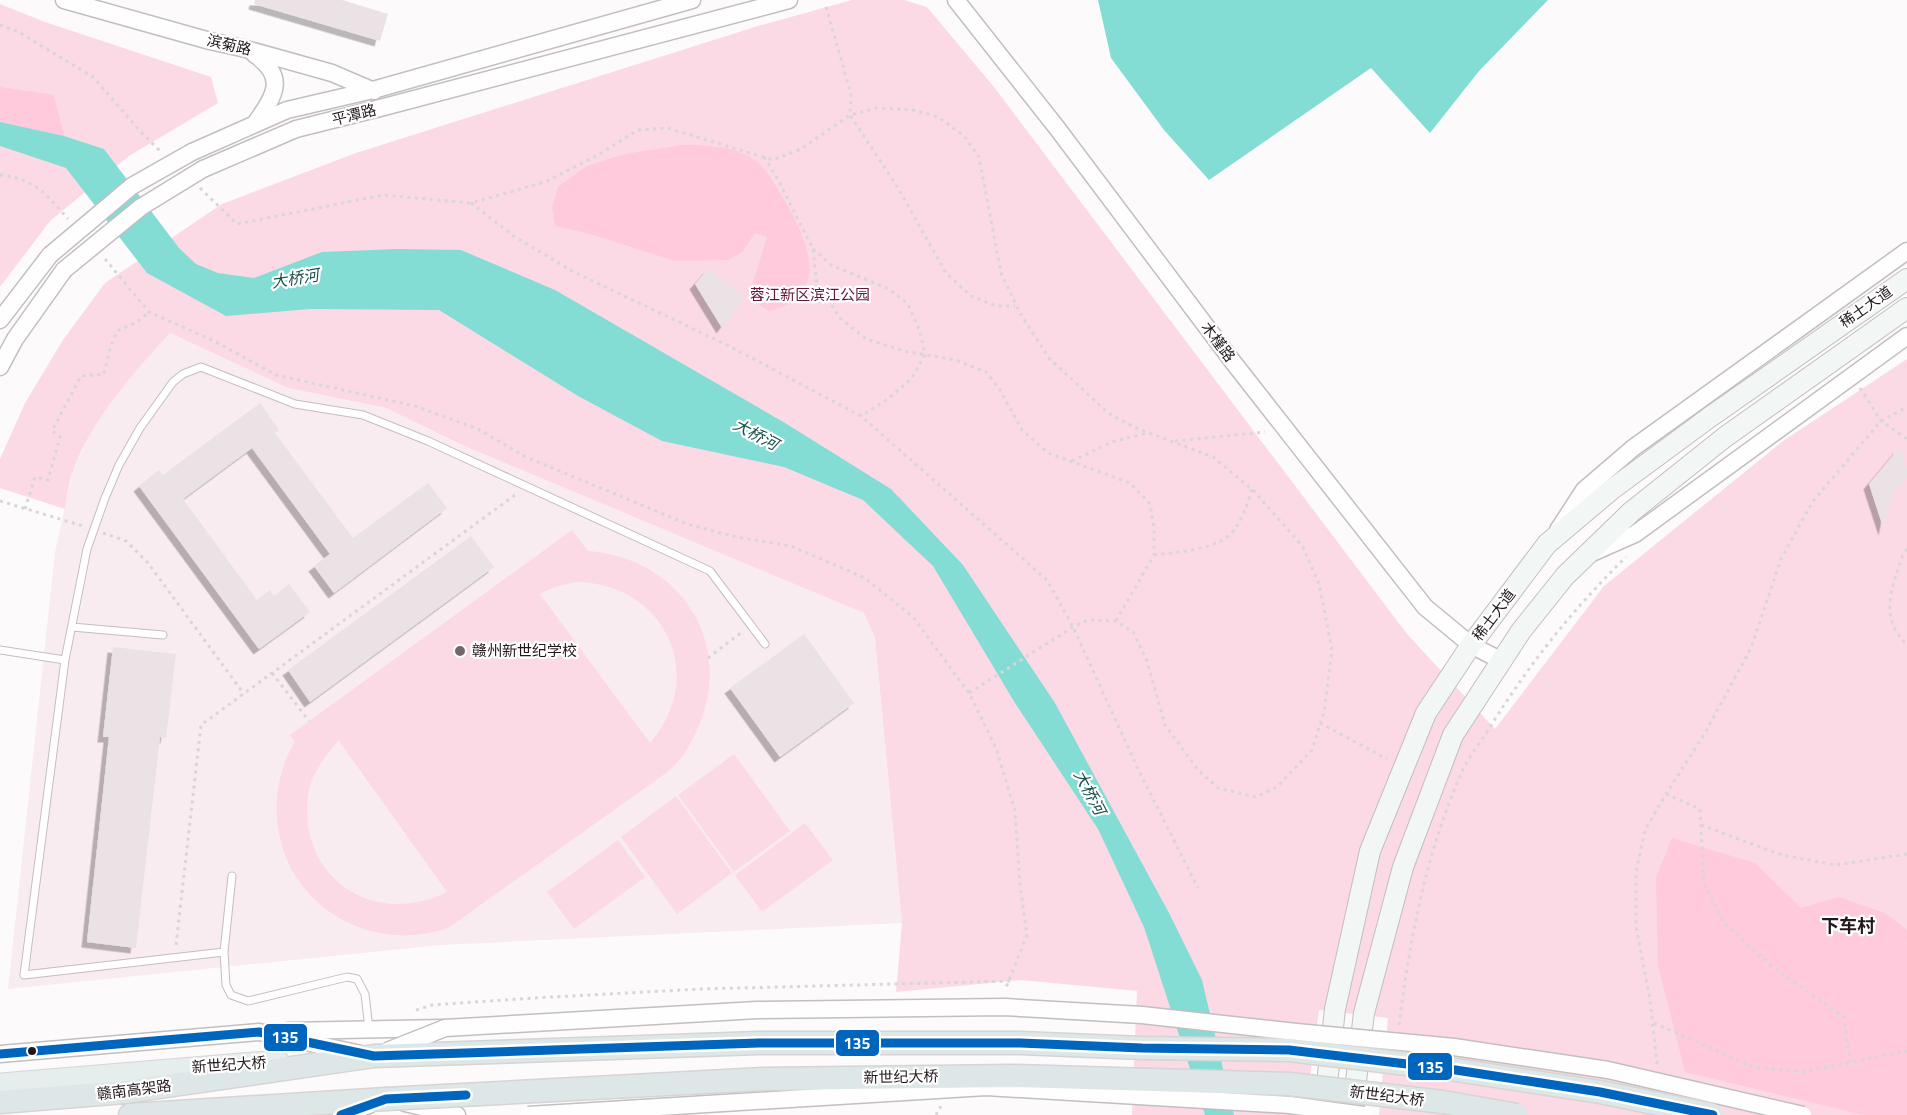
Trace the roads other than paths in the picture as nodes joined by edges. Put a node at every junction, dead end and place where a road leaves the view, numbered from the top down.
1 (64, 0) edge
2 (692, 0) edge
3 (789, 0) edge
4 (956, 0) edge
5 (246, 49) junction
6 (373, 90) junction
7 (384, 107) junction
8 (255, 124) junction
9 (1907, 251) edge
10 (1907, 279) edge
11 (1907, 308) edge
12 (0, 320) edge
13 (1907, 336) edge
14 (0, 367) edge
15 (1551, 541) junction
16 (1586, 556) junction
17 (72, 627) junction
18 (163, 635) dead end
19 (765, 644) dead end
20 (1471, 645) junction
21 (0, 650) edge
22 (65, 660) junction
23 (1502, 661) junction
24 (232, 876) dead end
25 (224, 952) junction
26 (445, 1028) junction
27 (369, 1029) junction
28 (259, 1032) junction
29 (0, 1054) edge
30 (374, 1056) junction
31 (0, 1084) edge
32 (386, 1099) junction
33 (0, 1102) edge
34 (130, 1115) edge
35 (286, 1115) edge
36 (341, 1115) edge
37 (457, 1115) edge
38 (528, 1115) edge
39 (1324, 1115) edge
40 (1352, 1115) edge
41 (1364, 1115) edge
42 (1517, 1115) edge
43 (1713, 1115) edge
44 (1803, 1115) edge

1 - 5 street, 滨菊路
2 - 6 street, 平潭路
3 - 7 street, 平潭路
4 - 20 street, 木槿路
5 - 6 street, 滨菊路
5 - 8 street
6 - 7 street
6 - 8 street, 平潭路
7 - 14 street, 平潭路, bridge
8 - 12 street, 平潭路, bridge
9 - 15 street
10 - 15 main road, 稀土大道
11 - 16 main road, 稀土大道
13 - 16 street
15 - 20 main road, 稀土大道
16 - 23 main road, 稀土大道
17 - 18 lane
17 - 19 lane
17 - 22 lane
20 - 23 street, 木槿路
20 - 39 main road, 稀土大道
21 - 22 lane
22 - 25 lane
23 - 40 main road, 稀土大道
24 - 25 lane
25 - 27 lane
26 - 27 street
26 - 30 street, bridge
26 - 44 street, bridge
27 - 28 street
28 - 29 street
28 - 30 street
30 - 31 main road, 新世纪大桥
30 - 33 highway, 赣南高架路
30 - 43 highway, 新世纪大桥, bridge
32 - 34 highway, 赣南高架路
32 - 35 main road, 新世纪大桥
32 - 36 street
32 - 37 street, bridge
32 - 42 highway, 新世纪大桥, bridge
38 - 41 street, bridge

